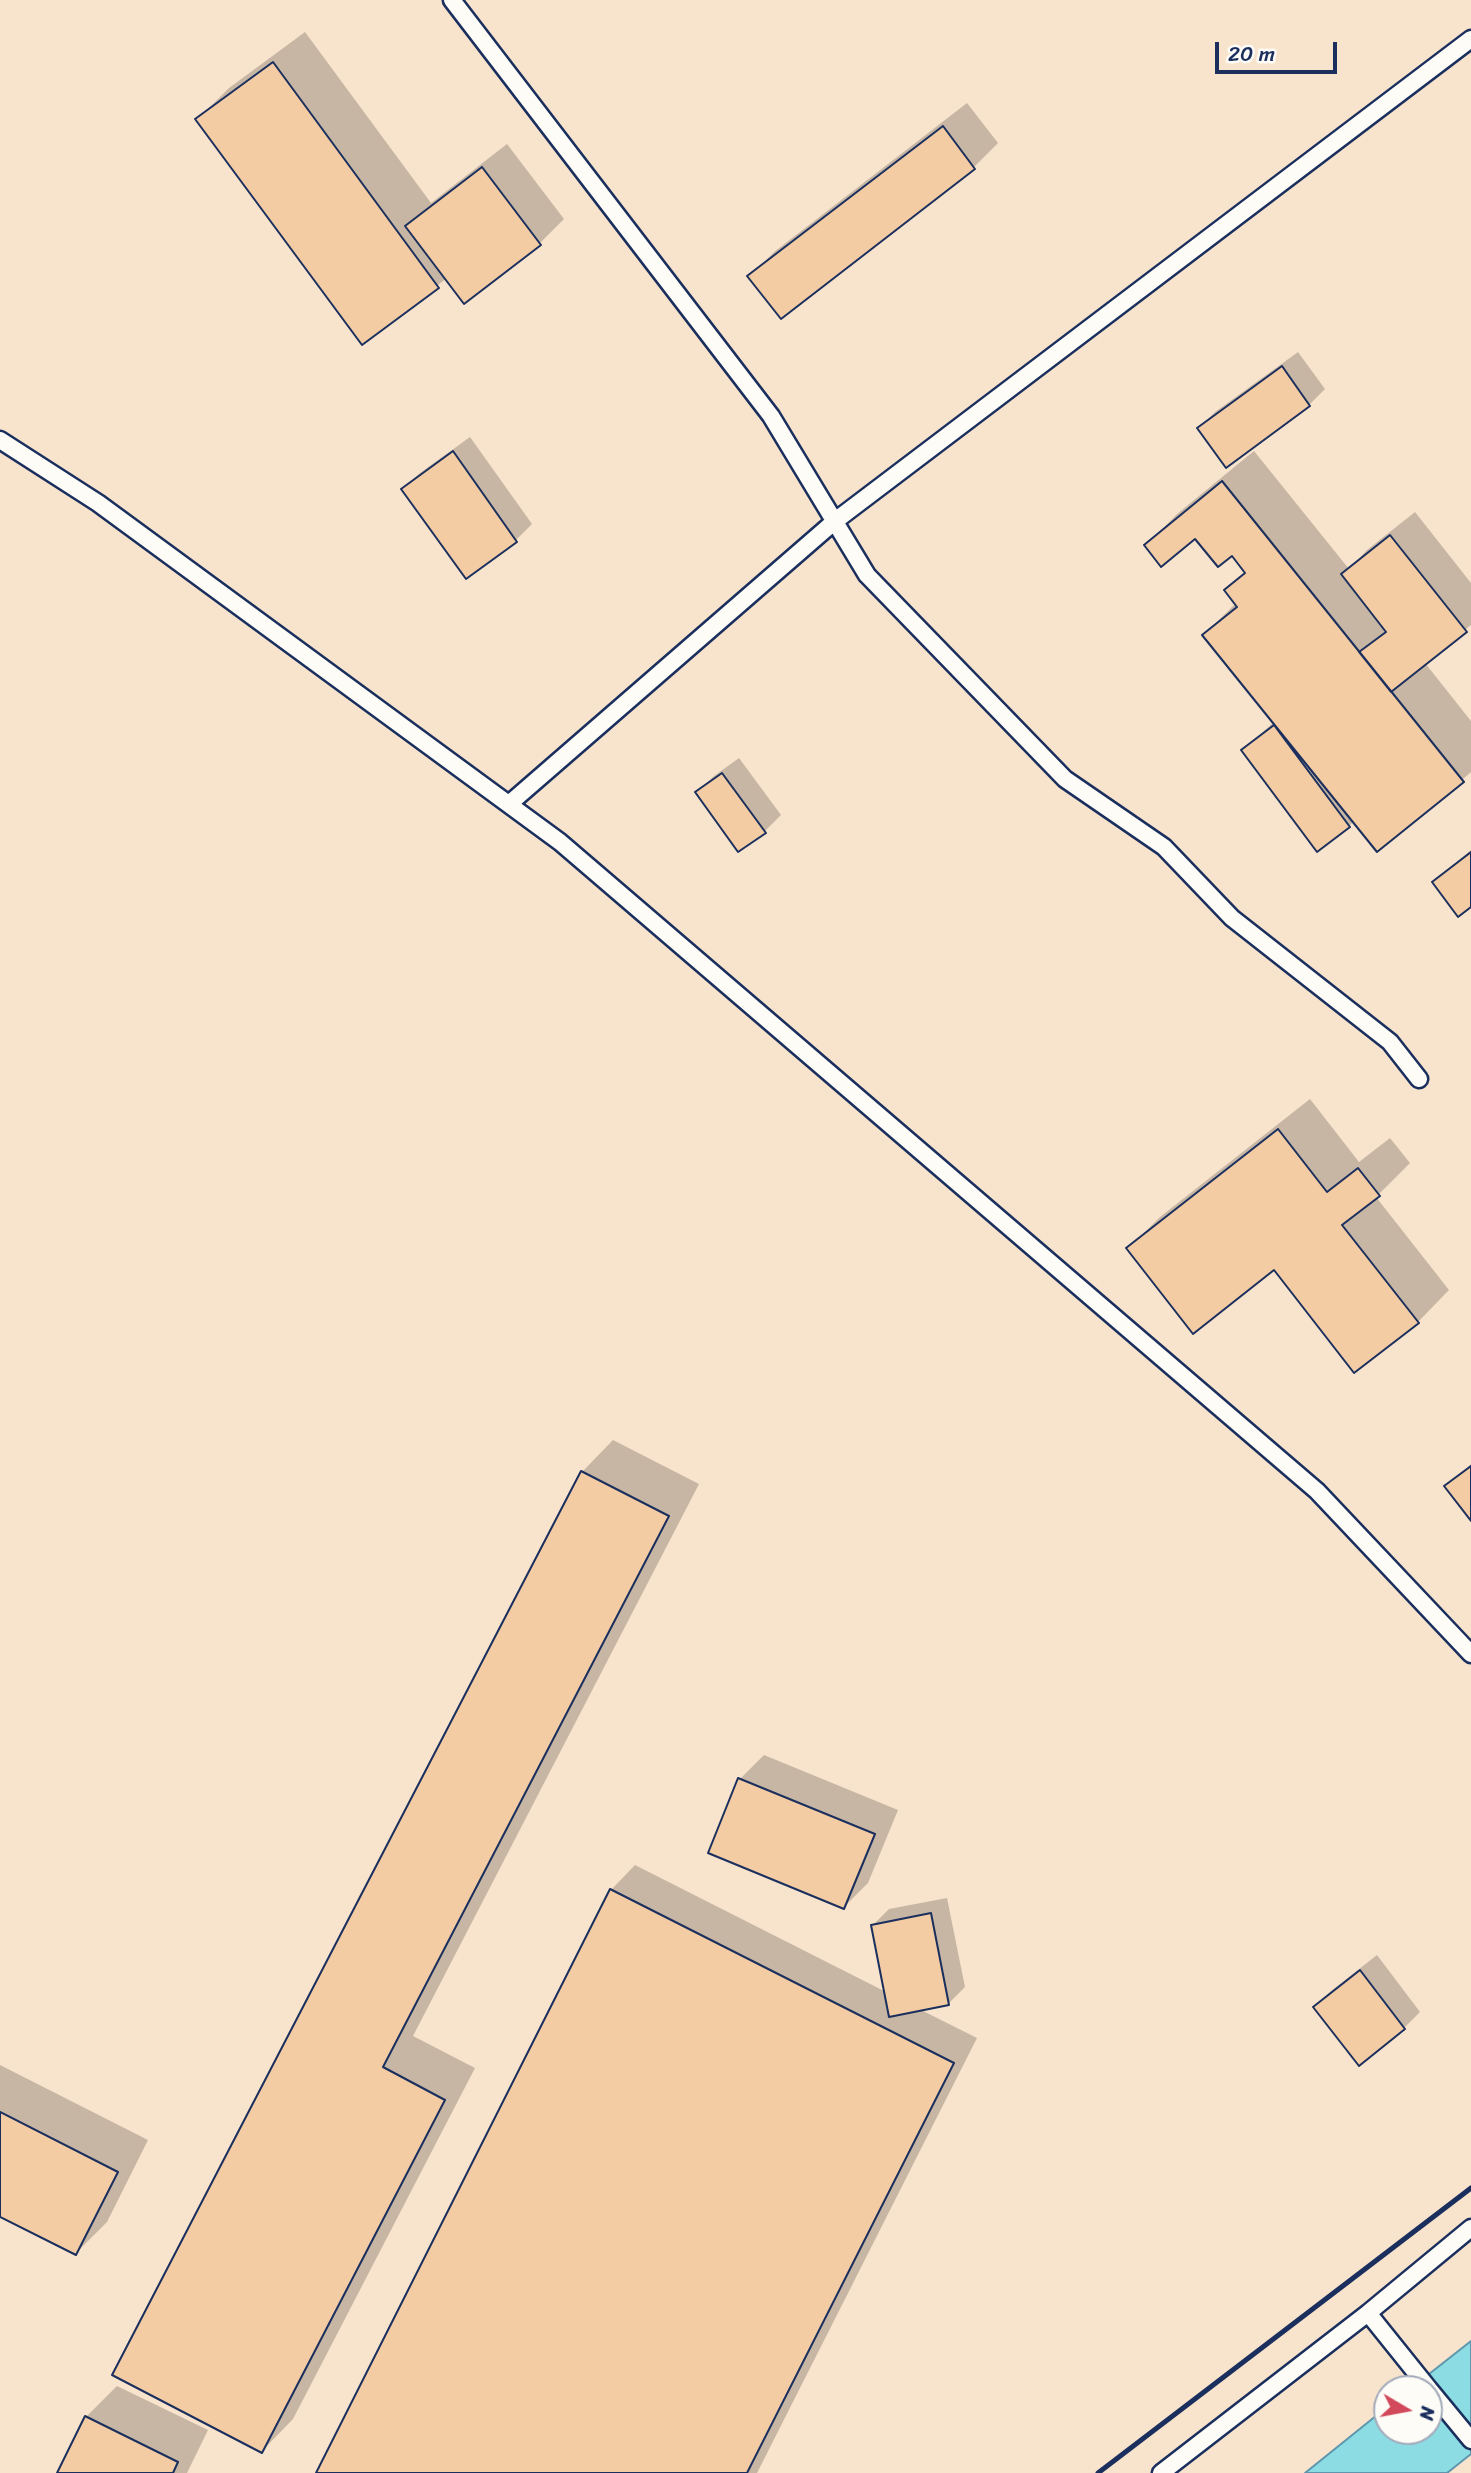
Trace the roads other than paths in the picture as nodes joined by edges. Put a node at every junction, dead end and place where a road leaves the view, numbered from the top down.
1 (452, 0) edge
2 (1471, 39) edge
3 (0, 440) edge
4 (835, 521) junction
5 (509, 804) junction
6 (1419, 1079) dead end
7 (1471, 1654) edge
8 (1471, 2228) edge
9 (1368, 2313) junction
10 (1417, 2375) edge
11 (1443, 2406) edge
12 (1471, 2440) edge
13 (1161, 2473) edge

1 - 4 lane
2 - 4 lane
3 - 5 lane
4 - 5 lane
4 - 6 lane
5 - 7 lane
8 - 9 lane
9 - 10 lane
9 - 13 lane
11 - 12 lane

